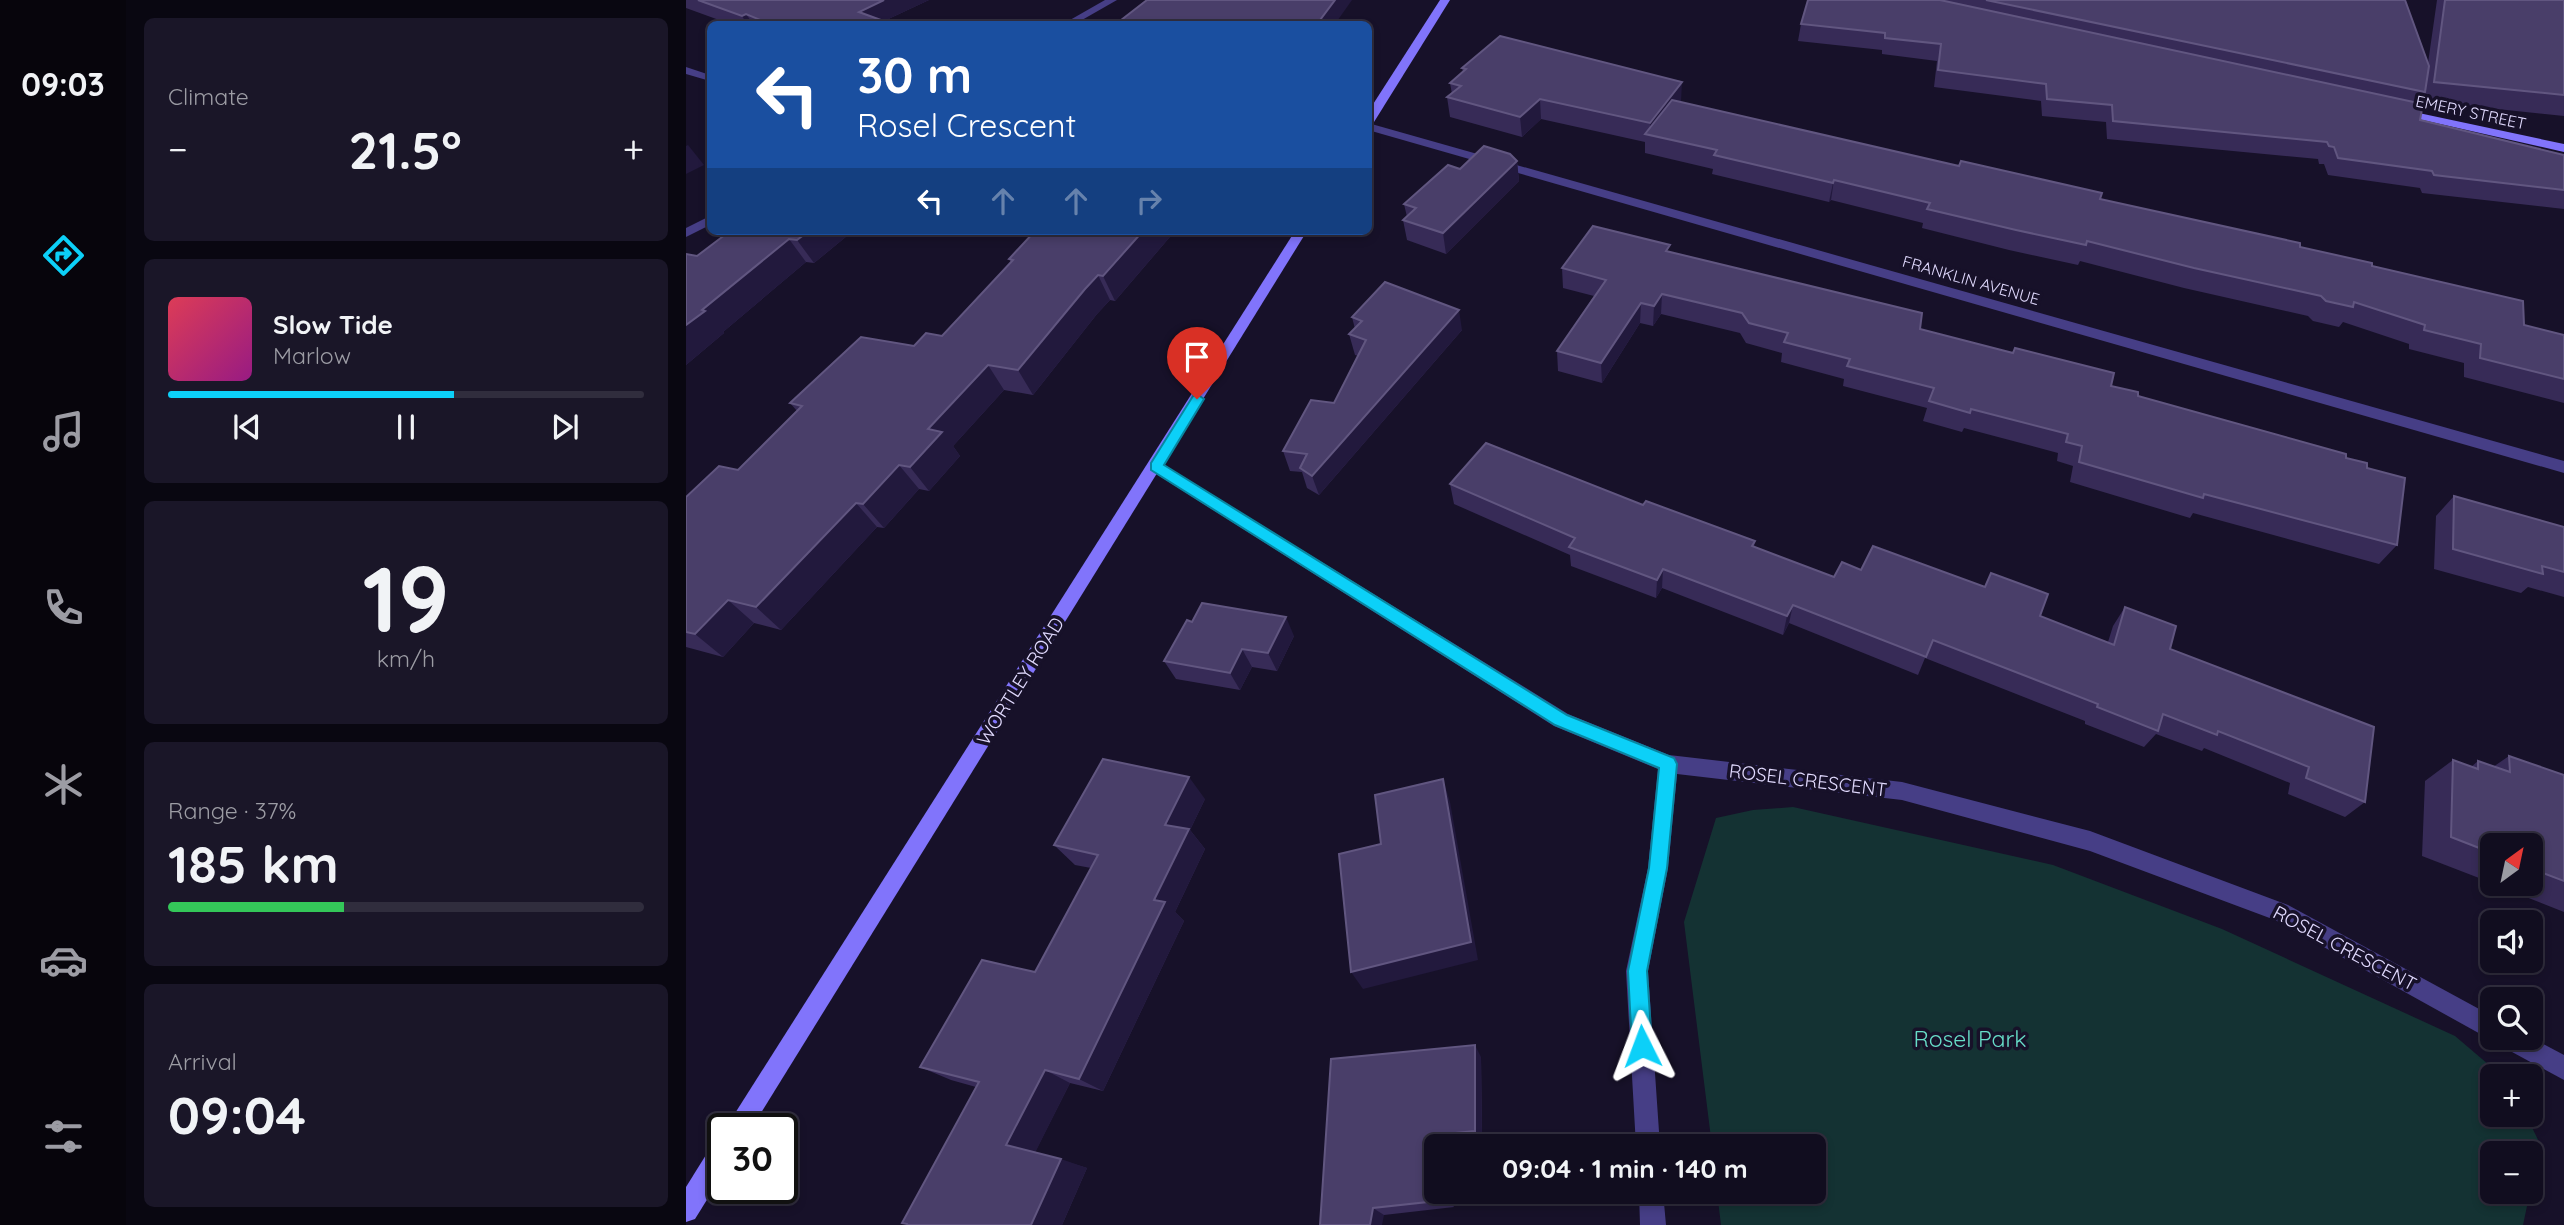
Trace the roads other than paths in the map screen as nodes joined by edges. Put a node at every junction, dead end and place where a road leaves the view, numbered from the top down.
1 (1112, 0) edge
2 (1445, 0) edge
3 (1074, 21) edge
4 (686, 70) edge
5 (707, 77) edge
6 (2389, 110) edge
7 (1372, 118) edge
8 (1372, 125) edge
9 (2564, 148) edge
10 (707, 222) edge
11 (686, 233) edge
12 (1299, 235) edge
13 (1156, 466) junction
14 (2564, 467) edge
15 (1668, 764) junction
16 (2480, 1021) edge
17 (2531, 1050) edge
18 (2564, 1068) edge
19 (747, 1113) edge
20 (1647, 1134) edge
21 (707, 1177) edge
22 (1652, 1204) edge
23 (686, 1210) edge
24 (1653, 1225) edge

1 - 3 street
2 - 7 street
4 - 5 street
6 - 9 street, EMERY STREET
8 - 14 street, FRANKLIN AVENUE
10 - 11 street
12 - 13 street, WORTLEY ROAD
13 - 15 street, ROSEL CRESCENT
13 - 19 street, WORTLEY ROAD
15 - 16 street, ROSEL CRESCENT
15 - 20 street
17 - 18 street
21 - 23 street
22 - 24 street

